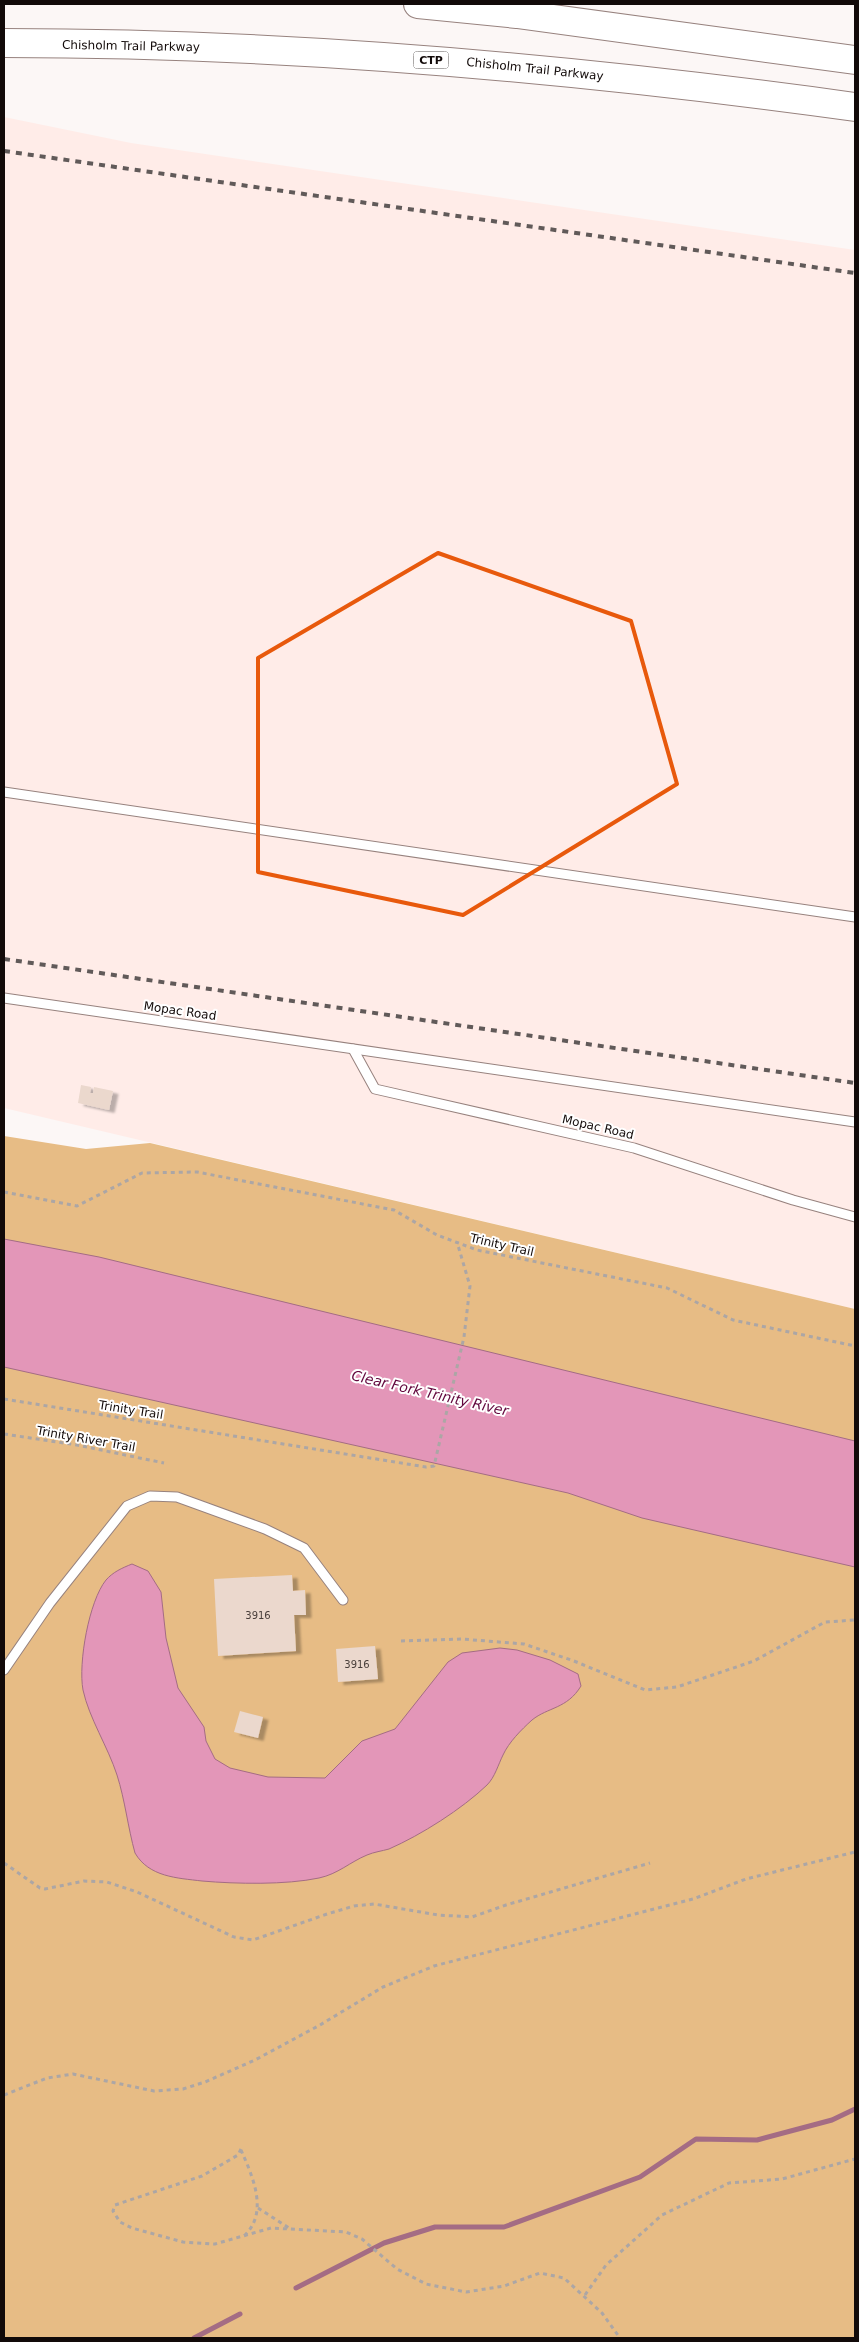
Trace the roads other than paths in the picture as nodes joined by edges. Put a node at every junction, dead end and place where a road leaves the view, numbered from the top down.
1 (418, 4) edge
2 (4, 43) edge
3 (855, 60) edge
4 (855, 107) edge
5 (4, 792) edge
6 (855, 918) edge
7 (4, 998) edge
8 (353, 1049) junction
9 (855, 1122) edge
10 (855, 1217) edge
11 (343, 1600) dead end
12 (4, 1670) edge

1 - 3 highway
2 - 4 highway, Chisholm Trail Parkway / CTP
5 - 6 lane
7 - 8 lane, Mopac Road
8 - 9 lane, Mopac Road
8 - 10 lane, Mopac Road
11 - 12 lane

